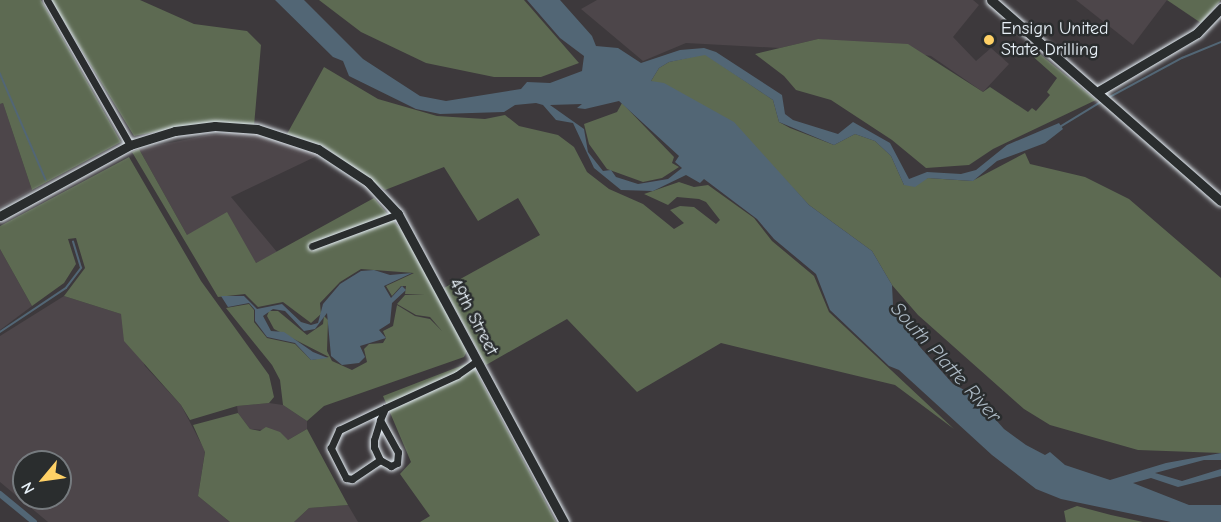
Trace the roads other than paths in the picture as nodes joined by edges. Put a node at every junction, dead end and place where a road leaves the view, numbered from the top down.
1 (47, 0) edge
2 (991, 0) edge
3 (1221, 8) edge
4 (1097, 92) junction
5 (130, 145) junction
6 (1221, 201) edge
7 (398, 214) junction
8 (0, 216) edge
9 (312, 246) dead end
10 (477, 361) junction
11 (385, 408) junction
12 (380, 420) junction
13 (380, 460) junction
14 (564, 522) edge

1 - 5 street
2 - 4 street
3 - 4 street
4 - 6 street
5 - 7 street, 49th Street
5 - 8 street, 49th Street
7 - 9 street
7 - 10 street, 49th Street
10 - 11 street
10 - 14 street, 49th Street
11 - 12 street
11 - 13 street
12 - 13 street
12 - 13 street

